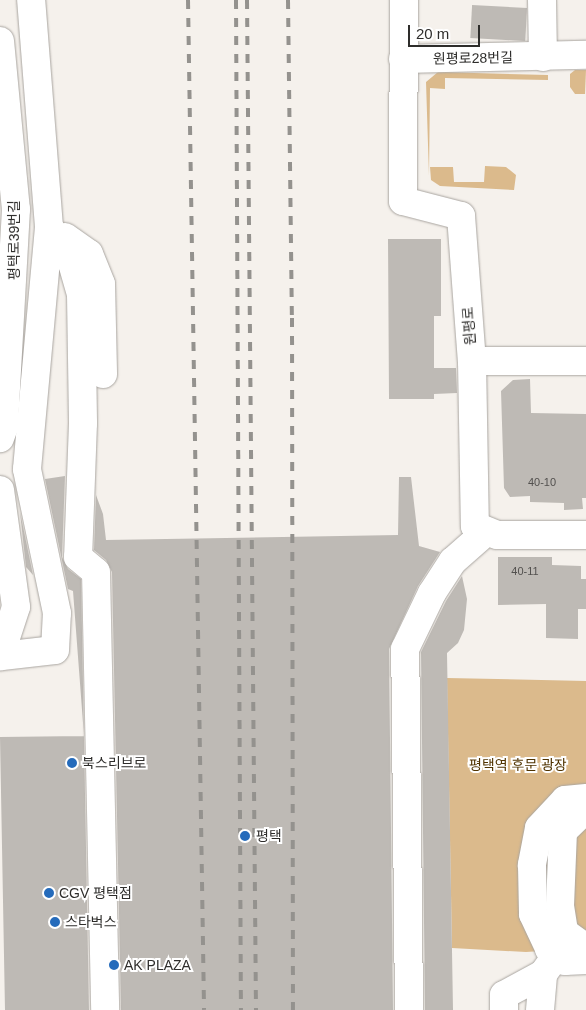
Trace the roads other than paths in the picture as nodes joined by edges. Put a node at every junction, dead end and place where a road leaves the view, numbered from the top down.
1 (31, 0) edge
2 (404, 0) edge
3 (542, 0) edge
4 (0, 41) edge
5 (586, 55) edge
6 (543, 57) junction
7 (403, 59) junction
8 (49, 227) junction
9 (472, 361) junction
10 (586, 361) edge
11 (103, 374) dead end
12 (0, 438) edge
13 (0, 490) edge
14 (487, 531) junction
15 (586, 535) edge
16 (1, 656) edge
17 (586, 798) edge
18 (586, 810) edge
19 (586, 948) edge
20 (586, 960) edge
21 (550, 964) junction
22 (104, 1010) edge
23 (409, 1010) edge
24 (504, 1010) edge
25 (540, 1010) edge

1 - 8 street
2 - 7 street
3 - 6 street
4 - 12 street, 평택로39번길
5 - 6 street, 원평로28번길
6 - 7 street, 원평로28번길
7 - 9 street, 원평로
8 - 11 street
8 - 16 street
8 - 22 street
9 - 10 street
9 - 14 street, 원평로
13 - 16 street
14 - 15 street
14 - 23 street
17 - 21 street
18 - 19 street
20 - 21 street
21 - 24 street
21 - 25 street

